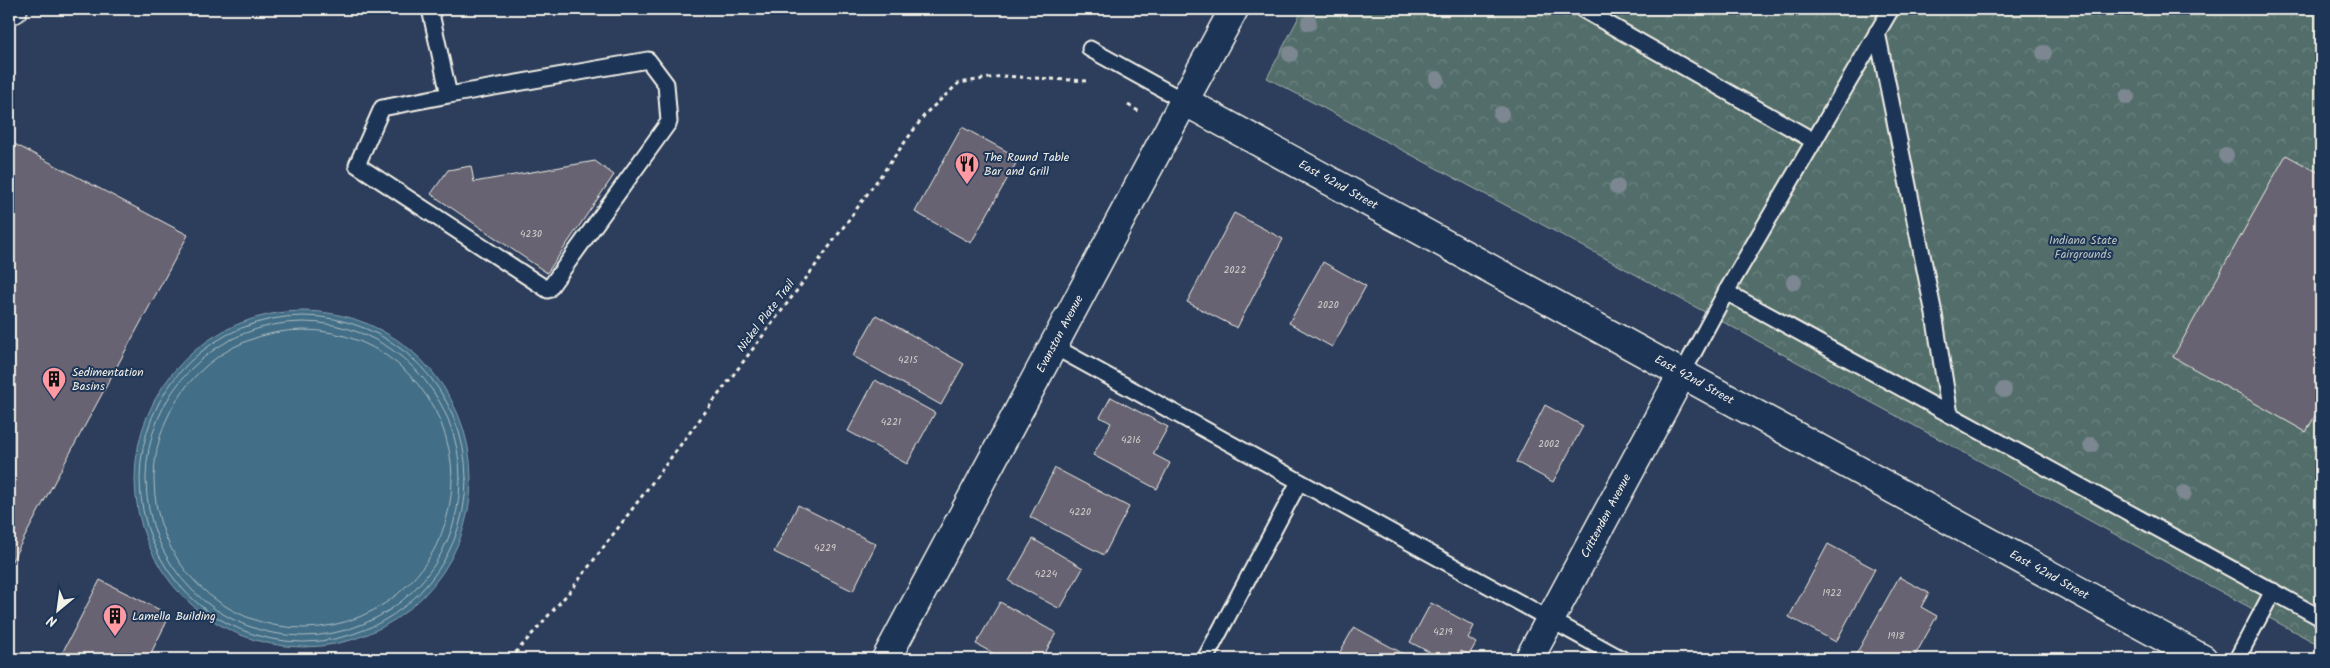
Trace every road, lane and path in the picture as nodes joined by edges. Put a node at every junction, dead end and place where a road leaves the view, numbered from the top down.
1 (14, 9) edge
2 (430, 9) edge
3 (1234, 9) edge
4 (1582, 9) edge
5 (1891, 9) edge
6 (9, 10) edge
7 (1878, 32) junction
8 (1090, 49) dead end
9 (1085, 80) dead end
10 (449, 94) junction
11 (1184, 100) junction
12 (1814, 141) junction
13 (1726, 292) junction
14 (1053, 346) junction
15 (1682, 374) junction
16 (1950, 415) junction
17 (1299, 482) junction
18 (2273, 591) junction
19 (2321, 618) edge
20 (1550, 620) junction
21 (510, 659) edge
22 (886, 659) edge
23 (1204, 659) edge
24 (1529, 659) edge
25 (1622, 659) edge
26 (2203, 659) edge
27 (2237, 659) edge

1 - 6 street
2 - 10 lane
3 - 11 street, Evanston Avenue
4 - 12 lane
5 - 7 lane
7 - 12 lane
7 - 16 lane
8 - 11 lane
9 - 21 path, Nickel Plate Trail
10 - 10 lane
11 - 14 street, Evanston Avenue
11 - 15 street, East 42nd Street
12 - 13 lane
13 - 15 lane
13 - 16 lane
14 - 17 lane
14 - 22 street, Evanston Avenue
15 - 20 street, Crittenden Avenue
15 - 26 street, East 42nd Street
16 - 18 lane
17 - 20 lane
17 - 23 lane
18 - 19 lane
18 - 27 lane
20 - 24 street, Crittenden Avenue
20 - 25 lane

